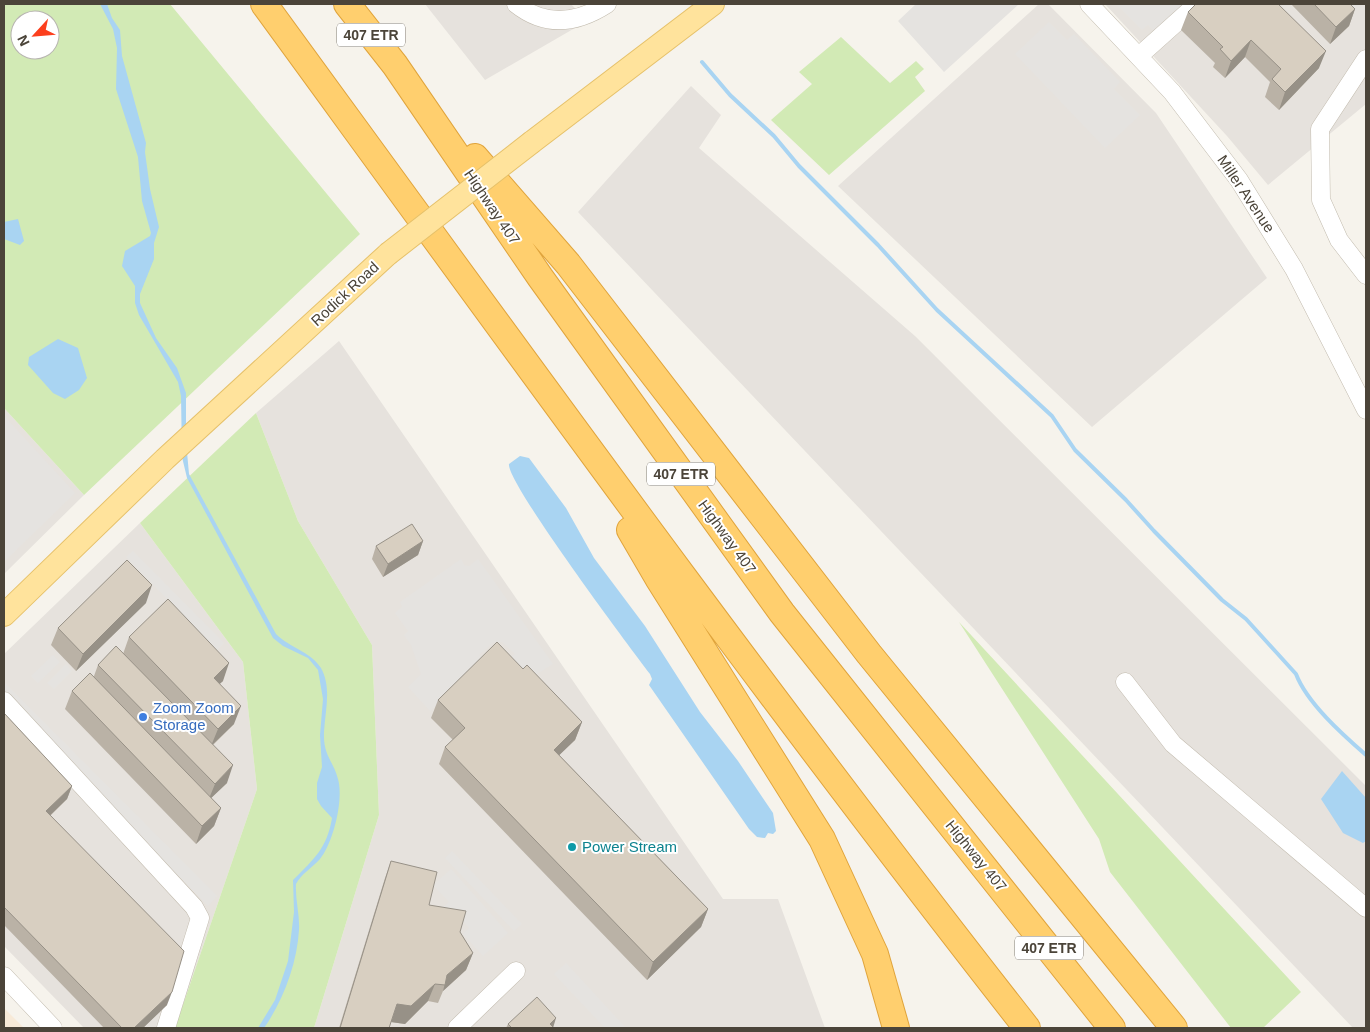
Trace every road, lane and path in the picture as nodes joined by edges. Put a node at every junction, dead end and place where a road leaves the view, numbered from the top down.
1 (264, 4) edge
2 (347, 4) edge
3 (516, 4) edge
4 (607, 4) edge
5 (713, 4) edge
6 (1089, 4) edge
7 (1197, 4) edge
8 (1140, 56) junction
9 (1366, 59) edge
10 (395, 66) junction
11 (1366, 275) edge
12 (1365, 402) edge
13 (564, 415) junction
14 (4, 615) edge
15 (1125, 682) dead end
16 (4, 701) edge
17 (1077, 907) junction
18 (1366, 908) edge
19 (516, 970) dead end
20 (4, 976) edge
21 (54, 1028) edge
22 (166, 1028) edge
23 (457, 1028) edge
24 (896, 1028) edge
25 (1027, 1028) edge
26 (1112, 1028) edge
27 (1174, 1028) edge
28 (1193, 1028) edge

1 - 13 highway
2 - 10 highway, Highway 407 / 407 ETR
3 - 4 street
5 - 14 main road, Rodick Road, bridge
6 - 8 street, Miller Avenue
7 - 8 street
8 - 12 street, Miller Avenue
9 - 11 street
10 - 17 highway
10 - 26 highway, Highway 407 / 407 ETR
13 - 24 highway
13 - 25 highway
15 - 18 street
16 - 22 street
17 - 27 highway
17 - 28 highway
19 - 23 street
20 - 21 street

